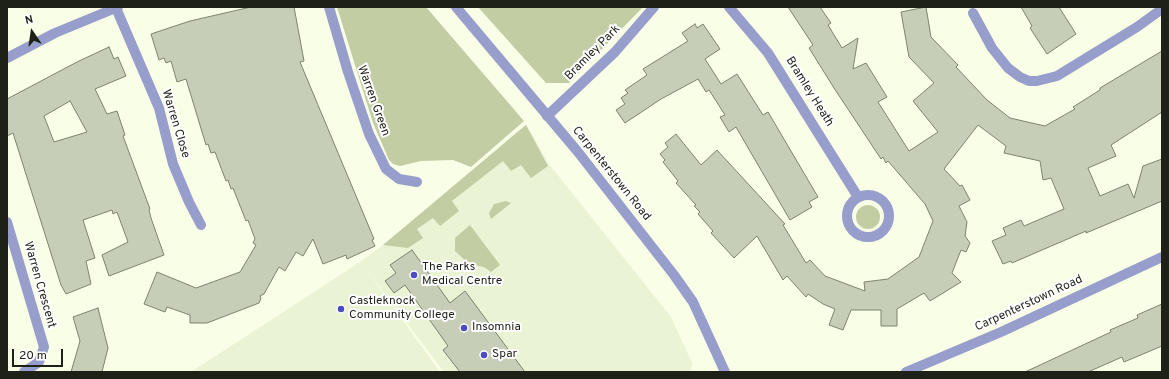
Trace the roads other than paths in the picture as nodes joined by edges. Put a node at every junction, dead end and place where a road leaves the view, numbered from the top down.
1 (117, 7) edge
2 (329, 7) edge
3 (456, 7) edge
4 (654, 7) edge
5 (729, 7) edge
6 (1162, 9) edge
7 (973, 13) dead end
8 (7, 58) edge
9 (547, 116) junction
10 (417, 182) dead end
11 (858, 197) junction
12 (7, 222) edge
13 (202, 225) dead end
14 (1162, 257) edge
15 (24, 372) edge
16 (725, 372) edge
17 (906, 372) edge

1 - 8 street
1 - 13 street, Warren Close
2 - 10 street, Warren Green
3 - 9 street, Carpenterstown Road
4 - 9 street, Bramley Park
5 - 11 street, Bramley Heath
6 - 7 street
9 - 16 street, Carpenterstown Road
11 - 11 street
12 - 15 street, Warren Crescent
14 - 17 street, Carpenterstown Road

